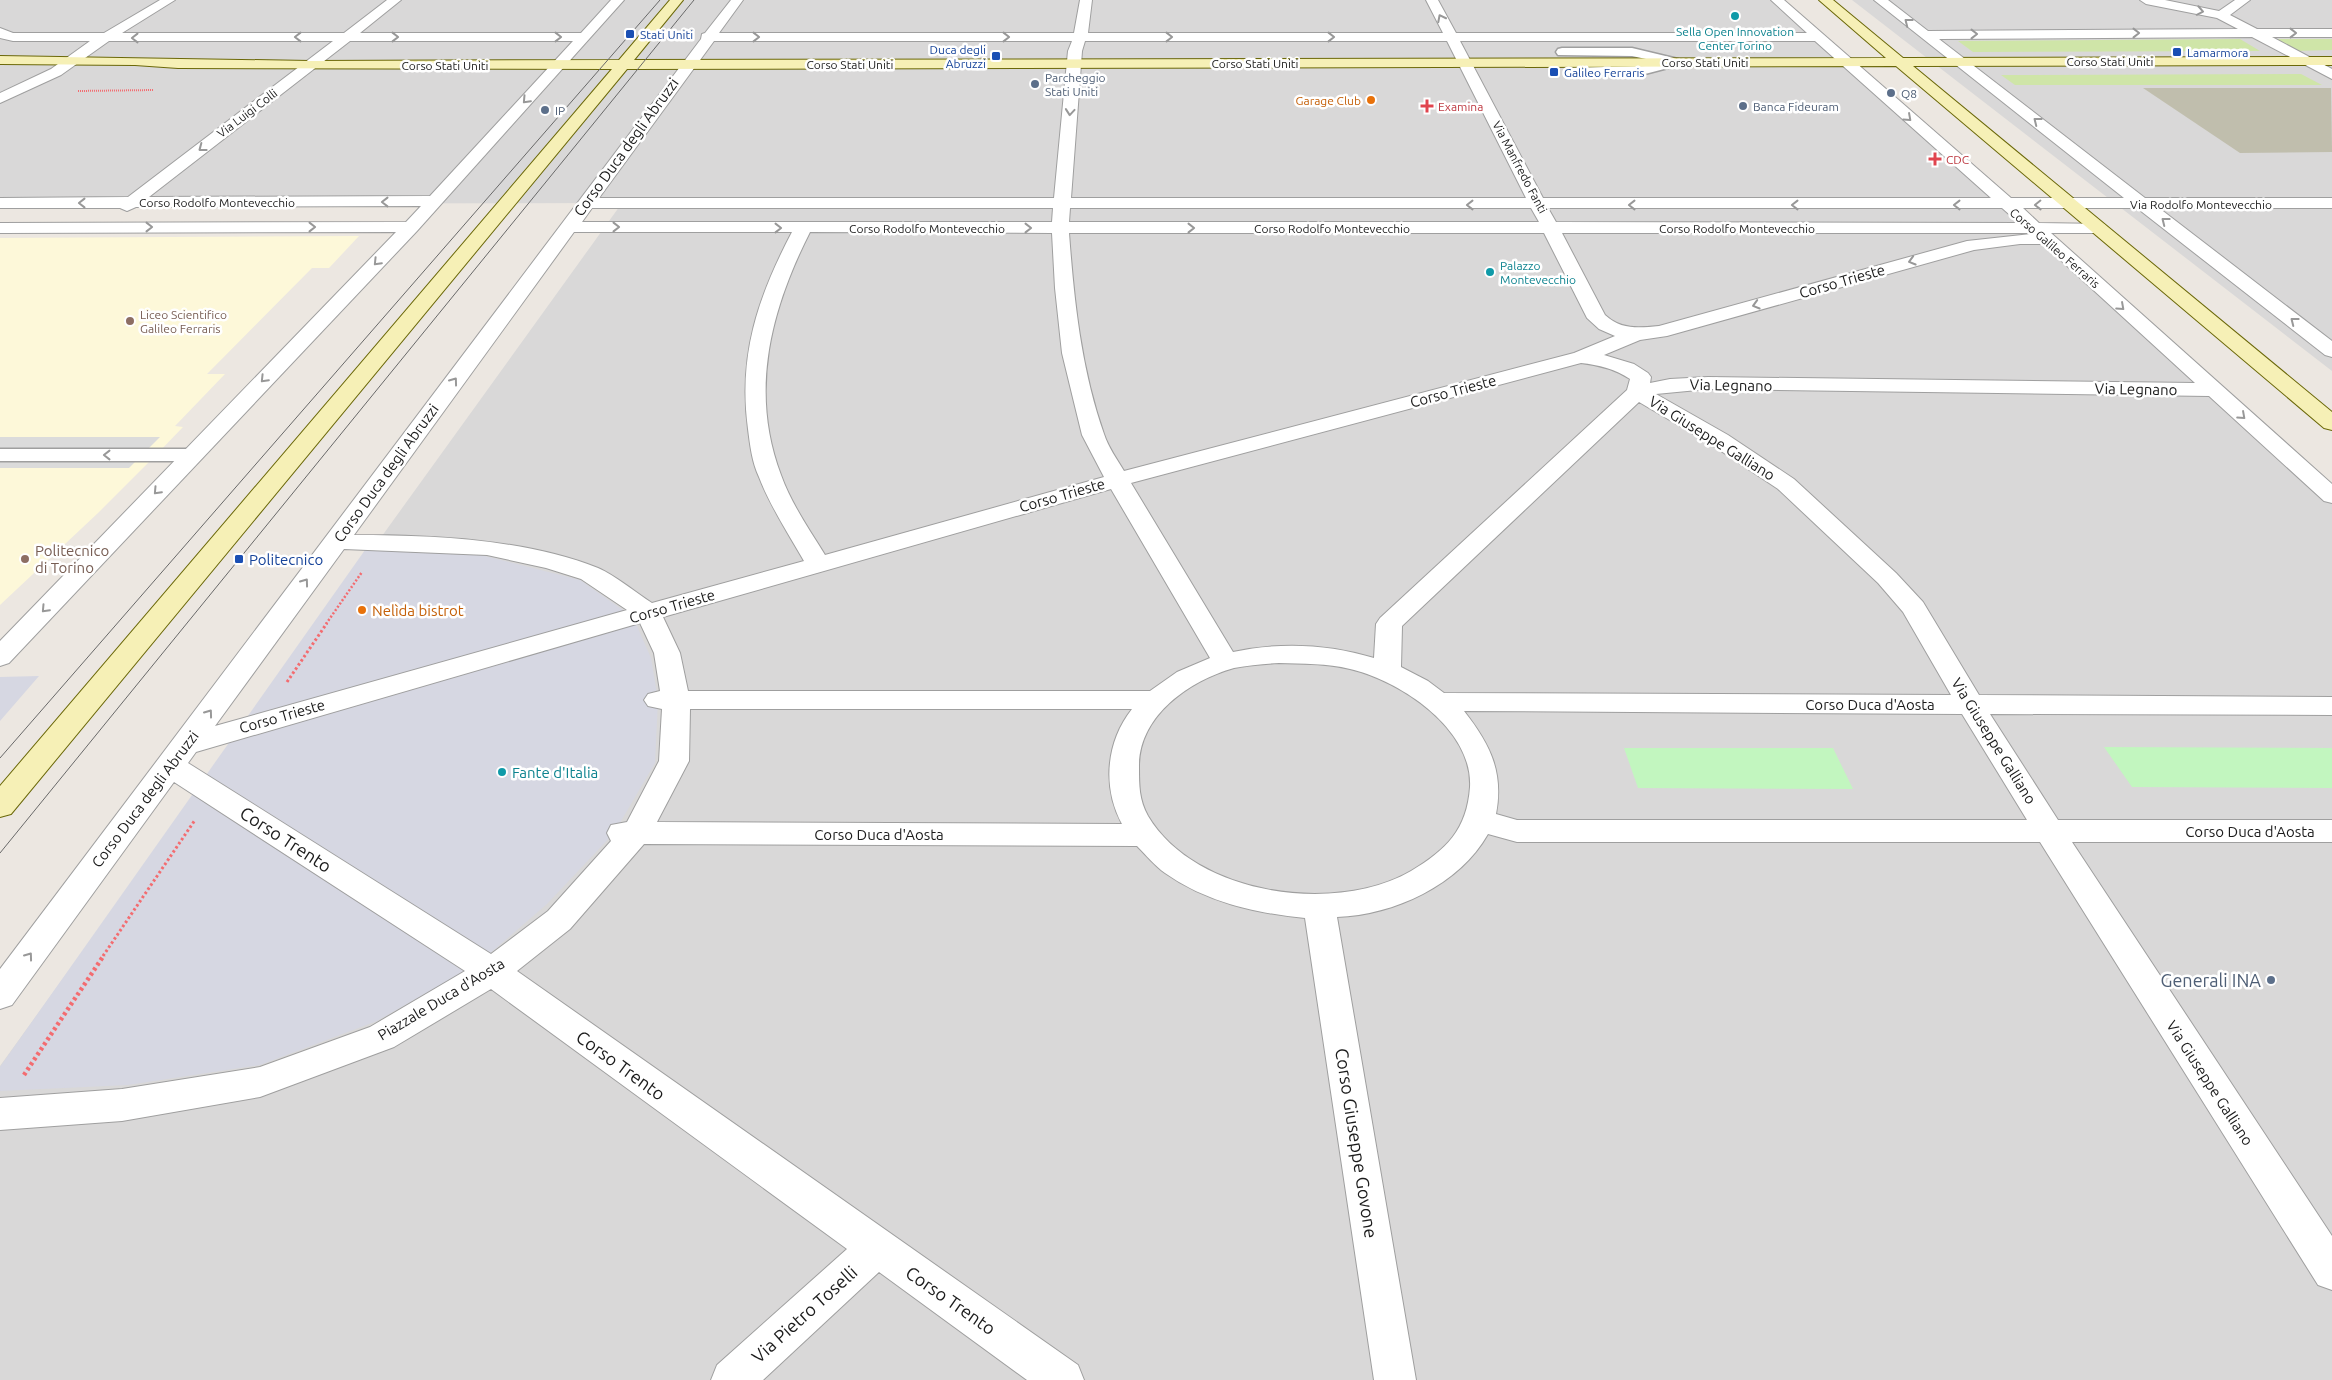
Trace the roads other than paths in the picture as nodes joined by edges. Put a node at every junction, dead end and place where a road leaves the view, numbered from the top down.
1 (169, 0) edge
2 (395, 0) edge
3 (618, 0) edge
4 (677, 0) edge
5 (737, 0) edge
6 (1086, 0) edge
7 (1432, 0) edge
8 (1777, 0) edge
9 (1825, 0) edge
10 (1880, 0) edge
11 (2146, 0) edge
12 (2244, 0) edge
13 (2221, 15) junction
14 (0, 32) edge
15 (2254, 33) junction
16 (2332, 33) edge
17 (1925, 35) junction
18 (346, 37) junction
19 (584, 37) junction
20 (707, 37) junction
21 (1080, 37) junction
22 (1451, 37) junction
23 (1818, 37) junction
24 (104, 38) junction
25 (1562, 52) dead end
26 (0, 60) edge
27 (75, 61) junction
28 (2305, 61) junction
29 (2332, 61) edge
30 (1464, 62) junction
31 (1674, 62) junction
32 (1846, 62) junction
33 (1898, 62) junction
34 (1959, 62) junction
35 (1074, 63) junction
36 (178, 64) junction
37 (559, 64) junction
38 (622, 64) junction
39 (687, 64) junction
40 (310, 65) junction
41 (0, 70) edge
42 (62, 70) junction
43 (1572, 71) dead end
44 (2332, 75) edge
45 (0, 99) edge
46 (433, 202) junction
47 (0, 203) edge
48 (131, 203) junction
49 (585, 203) junction
50 (2143, 203) junction
51 (1061, 204) junction
52 (2070, 204) junction
53 (2332, 204) edge
54 (1539, 205) junction
55 (2006, 205) junction
56 (100, 227) junction
57 (411, 227) junction
58 (0, 228) edge
59 (567, 228) junction
60 (803, 228) junction
61 (1060, 228) junction
62 (1551, 228) junction
63 (1895, 228) junction
64 (2098, 228) junction
65 (2040, 234) junction
66 (1940, 253) junction
67 (1597, 318) junction
68 (1636, 334) junction
69 (2332, 351) edge
70 (1581, 357) junction
71 (2213, 390) junction
72 (1637, 392) junction
73 (2332, 423) edge
74 (0, 455) edge
75 (191, 455) junction
76 (1117, 480) junction
77 (2332, 496) edge
78 (334, 542) junction
79 (818, 564) junction
80 (648, 612) junction
81 (0, 657) edge
82 (1226, 662) junction
83 (1388, 672) junction
84 (667, 700) junction
85 (1154, 700) junction
86 (1438, 702) junction
87 (1971, 705) junction
88 (2332, 706) edge
89 (177, 755) junction
90 (0, 806) edge
91 (1479, 821) junction
92 (2049, 830) junction
93 (2332, 831) edge
94 (625, 833) junction
95 (1145, 835) junction
96 (1319, 907) junction
97 (492, 972) junction
98 (0, 995) edge
99 (0, 1114) edge
100 (877, 1248) junction
101 (2332, 1271) edge
102 (732, 1380) edge
103 (1063, 1380) edge
104 (1394, 1380) edge

1 - 24 street
2 - 18 street, Via Luigi Colli
3 - 19 street
4 - 38 main road
5 - 20 street, Corso Duca degli Abruzzi
6 - 21 street
22 -> 7 street, Via Manfredo Fanti
8 - 23 street, Corso Galileo Ferraris
9 - 33 main road
17 -> 10 street
11 -> 13 street
12 - 13 street
13 - 15 street
14 - 24 street, Corso Stati Uniti
15 -> 16 street, Corso Stati Uniti
17 -> 15 street, Corso Stati Uniti
15 - 28 street
17 - 34 street
18 -> 19 street, Corso Stati Uniti
18 -> 24 street, Corso Stati Uniti
18 - 40 street, Via Luigi Colli
19 - 37 street
20 -> 21 street, Corso Stati Uniti
20 - 39 street, Corso Duca degli Abruzzi
21 -> 22 street, Corso Stati Uniti
21 - 35 street
22 - 23 street, Corso Stati Uniti
22 - 30 street, Via Manfredo Fanti
23 - 32 street, Corso Galileo Ferraris
24 - 27 street
25 - 31 lane
26 - 27 main road, Corso Stati Uniti
27 - 36 main road, Corso Stati Uniti
27 - 42 street
28 - 29 main road, Corso Stati Uniti
28 - 34 main road, Corso Stati Uniti
28 - 44 street
30 - 31 main road, Corso Stati Uniti
30 - 35 main road, Corso Stati Uniti
30 - 54 street, Via Manfredo Fanti
31 - 32 main road, Corso Stati Uniti
31 - 43 lane
32 - 33 main road, Corso Stati Uniti
32 -> 55 street, Corso Galileo Ferraris
33 - 34 main road, Corso Stati Uniti
33 - 52 main road
50 -> 34 street
35 - 39 main road, Corso Stati Uniti
35 -> 51 street
36 - 40 main road, Corso Stati Uniti
36 - 42 main road, Corso Stati Uniti
37 - 38 main road, Corso Stati Uniti
37 - 40 main road, Corso Stati Uniti
37 -> 46 street
38 - 39 main road, Corso Stati Uniti
38 - 90 main road
39 - 49 street, Corso Duca degli Abruzzi
40 -> 48 street, Via Luigi Colli
41 - 42 main road, Corso Stati Uniti
42 - 45 street
46 -> 48 street, Corso Rodolfo Montevecchio
46 - 57 street
48 -> 47 street, Corso Rodolfo Montevecchio
48 - 56 street, Via Luigi Colli
49 - 51 street, Corso Rodolfo Montevecchio
49 - 59 street, Corso Duca degli Abruzzi
50 - 52 street, Via Rodolfo Montevecchio
50 - 53 street, Via Rodolfo Montevecchio
69 -> 50 street
54 -> 51 street, Corso Rodolfo Montevecchio
51 - 61 street
52 -> 55 street, Corso Rodolfo Montevecchio
52 - 64 main road
55 -> 54 street, Corso Rodolfo Montevecchio
54 - 62 street, Via Manfredo Fanti
55 - 65 street, Corso Galileo Ferraris
56 -> 57 street, Corso Rodolfo Montevecchio
56 - 58 street, Corso Rodolfo Montevecchio
57 -> 75 street
59 -> 60 street, Corso Rodolfo Montevecchio
78 -> 59 street, Corso Duca degli Abruzzi
60 -> 61 street, Corso Rodolfo Montevecchio
60 - 79 street
61 -> 62 street, Corso Rodolfo Montevecchio
61 - 76 street
62 - 63 street, Corso Rodolfo Montevecchio
62 - 67 street
63 - 65 street, Corso Rodolfo Montevecchio
63 - 66 street
64 - 65 street, Corso Rodolfo Montevecchio
64 - 73 main road
65 - 66 street, Corso Trieste
65 -> 71 street, Corso Galileo Ferraris
66 -> 68 street, Corso Trieste
67 - 68 street
67 - 70 street
68 - 70 street, Corso Trieste
70 - 72 street, Via Giuseppe Galliano
70 - 76 street, Corso Trieste
71 - 72 street, Via Legnano
71 -> 77 street, Corso Galileo Ferraris
72 - 83 street, Via Legnano
72 - 87 street, Via Giuseppe Galliano
75 -> 74 lane
75 -> 81 street
76 - 79 street, Corso Trieste
76 - 82 street
78 - 80 street
89 -> 78 street, Corso Duca degli Abruzzi
79 - 80 street, Corso Trieste
80 - 84 street, Piazzale Duca d'Aosta
80 - 89 street, Corso Trieste
82 - 83 street
82 - 85 street
83 - 86 street
84 - 85 street
84 - 94 street, Piazzale Duca d'Aosta
85 - 95 street
86 - 87 street, Corso Duca d'Aosta
86 - 91 street
87 - 88 street, Corso Duca d'Aosta
87 - 92 street, Via Giuseppe Galliano
89 - 97 street, Corso Trento
98 -> 89 street, Corso Duca degli Abruzzi
91 - 92 street, Corso Duca d'Aosta
91 - 96 street
92 - 93 street, Corso Duca d'Aosta
92 - 101 street, Via Giuseppe Galliano
94 - 95 street, Corso Duca d'Aosta
94 - 97 street, Piazzale Duca d'Aosta
95 - 96 street
96 - 104 street, Corso Giuseppe Govone
97 - 99 street, Piazzale Duca d'Aosta
97 - 100 street, Corso Trento
100 - 102 street, Via Pietro Toselli
100 - 103 street, Corso Trento

